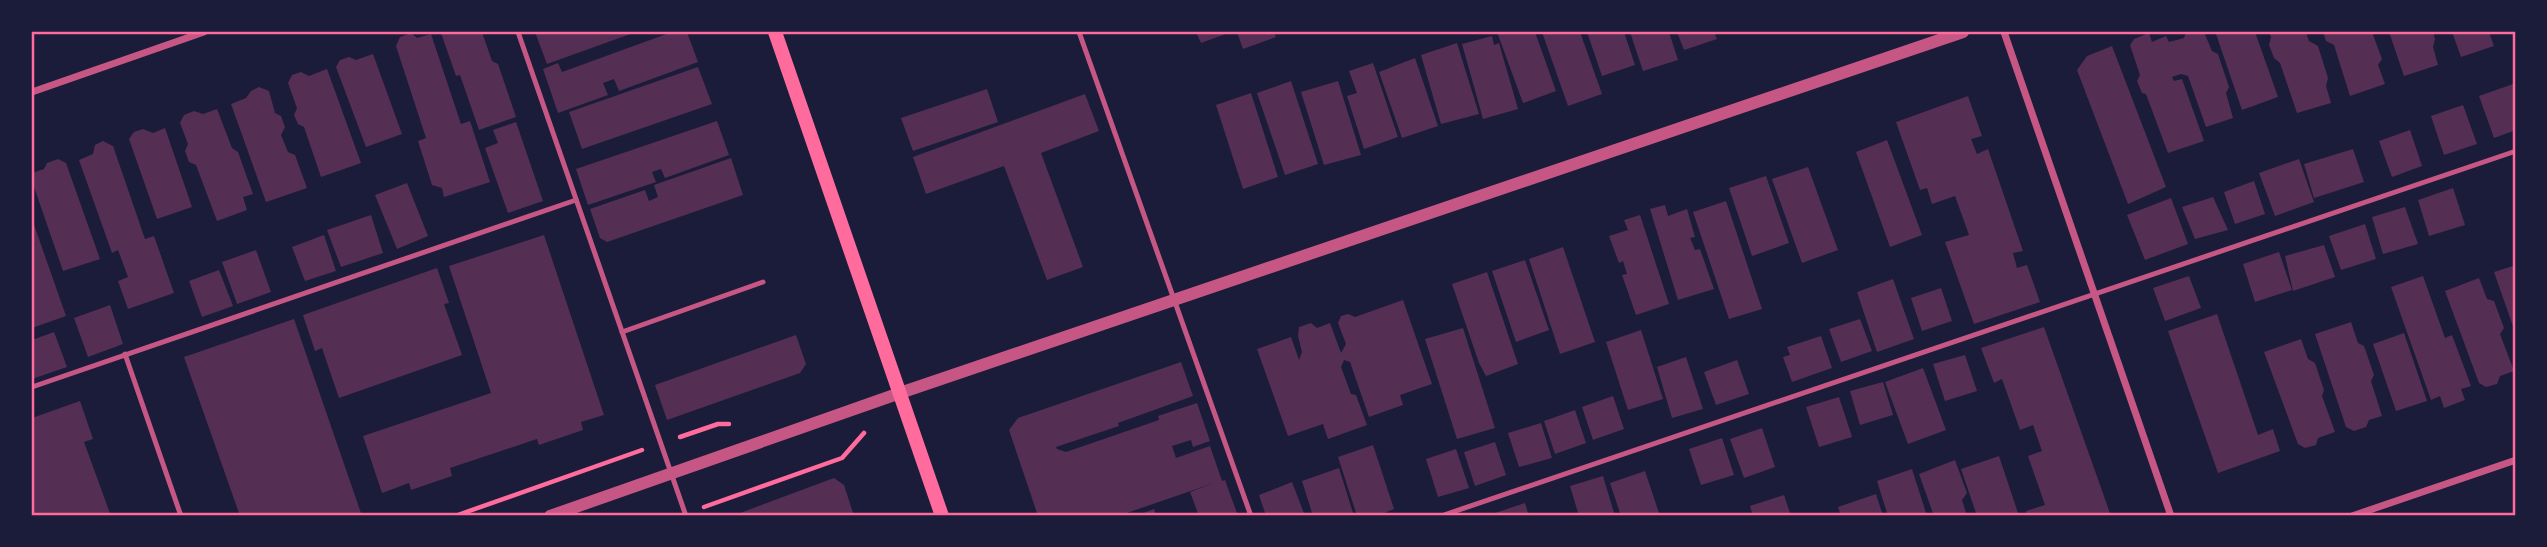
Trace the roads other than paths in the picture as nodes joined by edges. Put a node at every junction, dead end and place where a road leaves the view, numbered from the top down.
1 (204, 32) edge
2 (517, 32) edge
3 (775, 32) edge
4 (1079, 32) edge
5 (1963, 32) edge
6 (2004, 32) edge
7 (32, 92) edge
8 (2515, 151) edge
9 (576, 200) junction
10 (763, 282) dead end
11 (2095, 294) junction
12 (1174, 300) junction
13 (622, 332) junction
14 (125, 355) junction
15 (32, 387) edge
16 (900, 393) junction
17 (2515, 460) edge
18 (671, 473) junction
19 (685, 515) edge
20 (181, 516) edge
21 (550, 516) edge
22 (942, 516) edge
23 (1251, 516) edge
24 (1441, 516) edge
25 (2171, 516) edge
26 (2352, 516) edge

1 - 7 street
2 - 9 lane
3 - 16 main road
4 - 12 lane
5 - 12 street
6 - 11 street
8 - 11 lane
9 - 13 lane
9 - 14 lane
10 - 13 lane
11 - 24 lane
11 - 25 street
12 - 16 street
12 - 23 lane
13 - 18 lane
14 - 15 lane
14 - 20 lane
16 - 18 street
16 - 22 main road
17 - 26 street
18 - 19 lane
18 - 21 street

